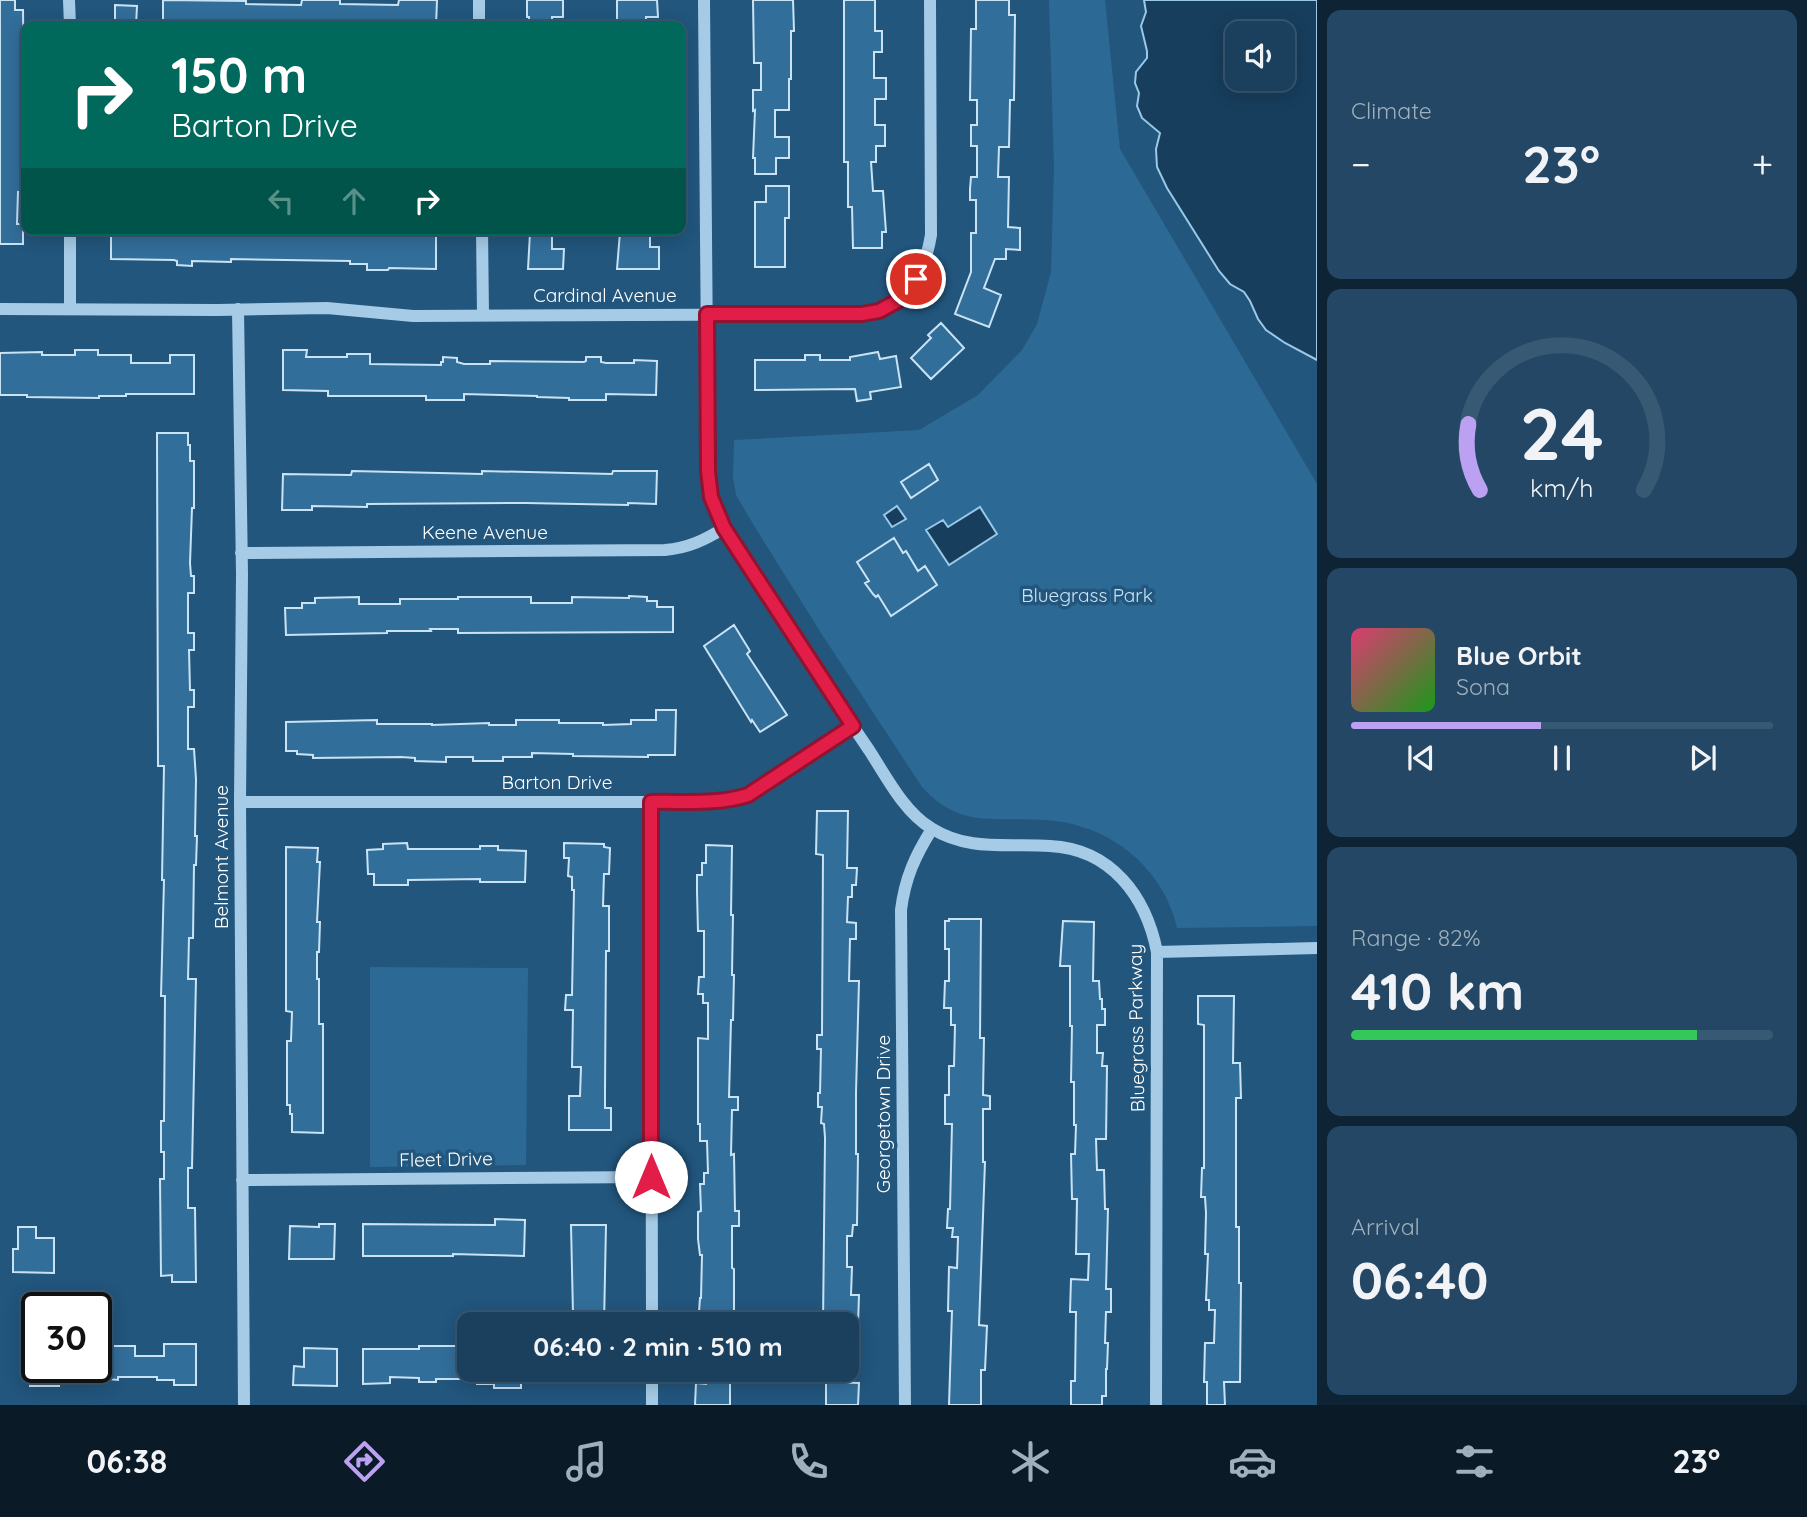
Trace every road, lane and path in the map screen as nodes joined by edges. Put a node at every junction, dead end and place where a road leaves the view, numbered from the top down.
1 (69, 0) edge
2 (479, 0) edge
3 (704, 0) edge
4 (930, 0) edge
5 (70, 21) edge
6 (479, 21) edge
7 (70, 235) edge
8 (482, 235) edge
9 (70, 308) junction
10 (0, 309) edge
11 (238, 310) junction
12 (707, 314) junction
13 (483, 315) junction
14 (724, 528) junction
15 (242, 553) junction
16 (853, 726) junction
17 (240, 802) junction
18 (651, 802) junction
19 (932, 829) junction
20 (1317, 948) edge
21 (1157, 952) junction
22 (651, 1177) junction
23 (242, 1180) junction
24 (652, 1312) edge
25 (652, 1382) edge
26 (244, 1405) edge
27 (653, 1405) edge
28 (905, 1405) edge
29 (1156, 1405) edge

1 - 5 street
2 - 6 street
3 - 12 street, Bluegrass Parkway
4 - 12 street, Cardinal Avenue
7 - 9 street
8 - 13 street
9 - 10 street, Cardinal Avenue
9 - 11 street, Cardinal Avenue
11 - 13 street, Cardinal Avenue
11 - 15 street, Belmont Avenue
12 - 13 street, Cardinal Avenue
12 - 14 street, Bluegrass Parkway
14 - 15 street, Keene Avenue
14 - 16 street, Bluegrass Parkway
15 - 17 street, Belmont Avenue
16 - 18 street, Barton Drive
16 - 19 street, Bluegrass Parkway
17 - 18 street, Barton Drive
17 - 23 street, Belmont Avenue
18 - 22 street
19 - 21 street, Bluegrass Parkway
19 - 28 street, Georgetown Drive
20 - 21 street
21 - 29 street, Bluegrass Parkway
22 - 23 street, Fleet Drive
22 - 24 street
23 - 26 street, Belmont Avenue
25 - 27 street

